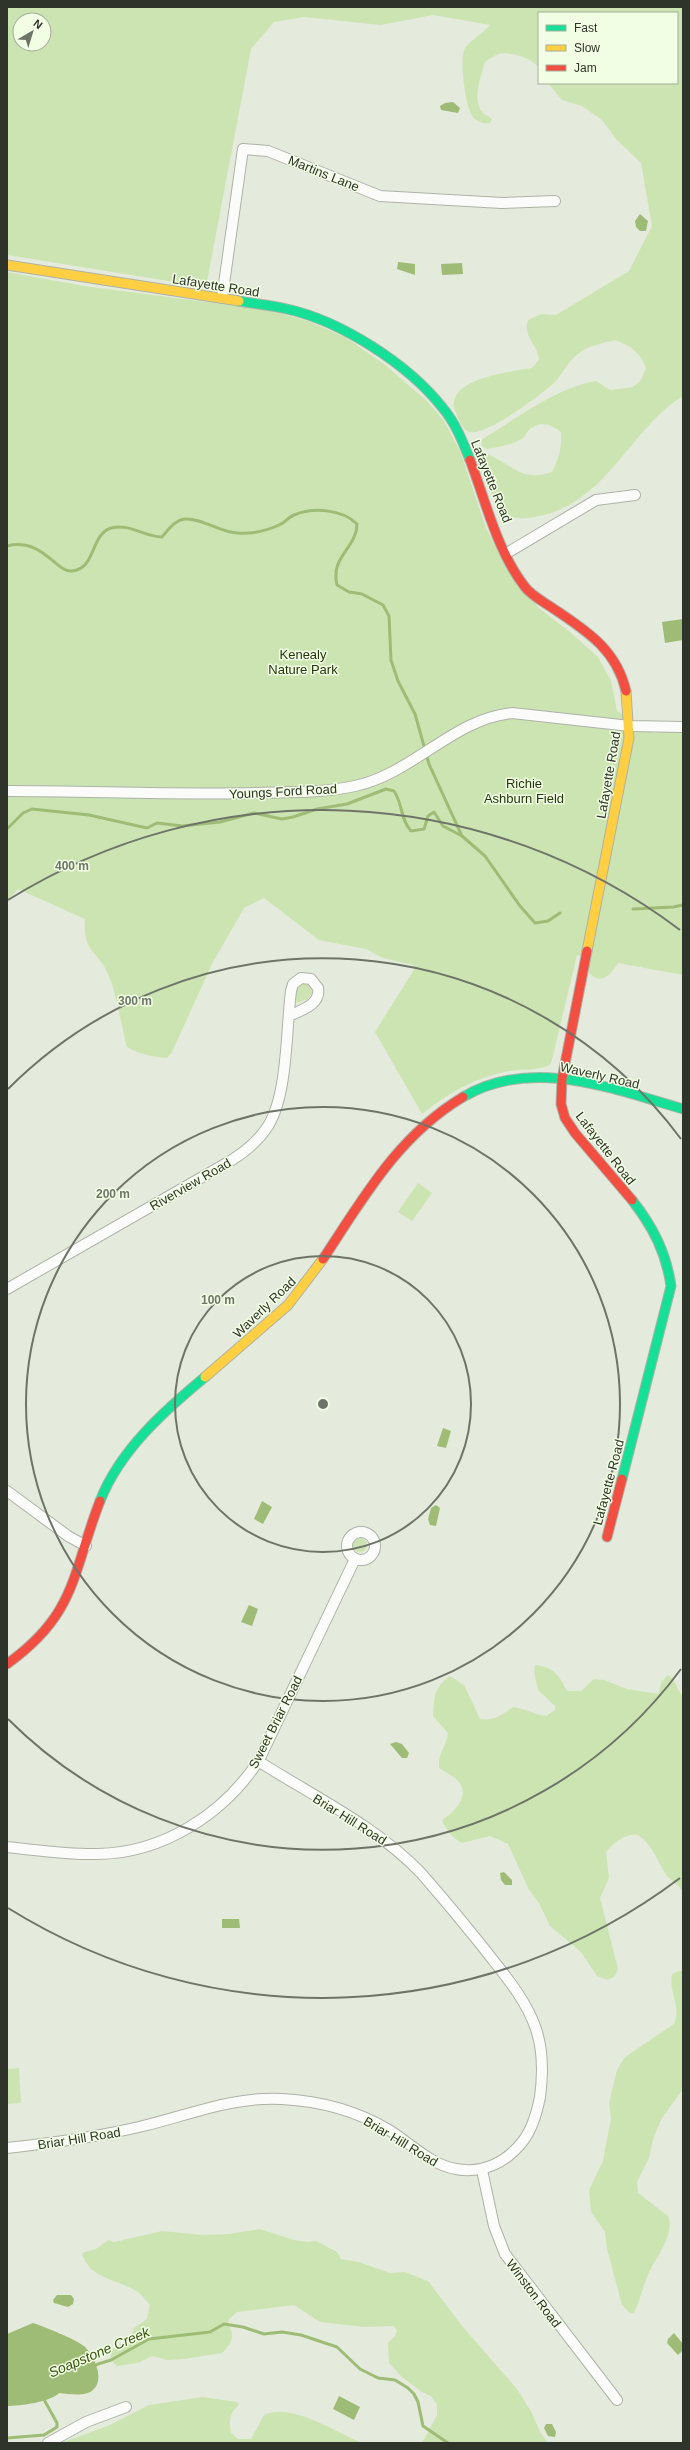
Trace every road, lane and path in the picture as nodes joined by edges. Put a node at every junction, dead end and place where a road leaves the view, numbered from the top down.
1 (555, 201) dead end
2 (7, 265) edge
3 (222, 298) junction
4 (635, 495) dead end
5 (507, 553) junction
6 (630, 726) junction
7 (683, 727) edge
8 (7, 791) edge
9 (289, 1016) dead end
10 (562, 1078) junction
11 (683, 1109) edge
12 (7, 1289) edge
13 (7, 1491) edge
14 (607, 1537) dead end
15 (86, 1546) junction
16 (355, 1559) dead end
17 (7, 1664) edge
18 (258, 1761) junction
19 (7, 1847) edge
20 (7, 2148) edge
21 (482, 2170) junction
22 (617, 2400) dead end
23 (126, 2407) dead end
24 (48, 2443) edge

1 - 3 street, Martins Lane
2 - 3 street, Lafayette Road
3 - 5 street, Lafayette Road
4 - 5 street
5 - 6 street, Lafayette Road
6 - 7 street, Youngs Ford Road
6 - 8 street, Youngs Ford Road
6 - 10 street, Lafayette Road
9 - 12 street, Riverview Road
10 - 11 street, Waverly Road
10 - 14 street, Lafayette Road
10 - 15 street, Waverly Road
13 - 15 street
15 - 17 street, Waverly Road
16 - 18 street, Sweet Briar Road
18 - 19 street, Sweet Briar Road
18 - 21 street, Briar Hill Road
20 - 21 street, Briar Hill Road
21 - 22 street, Winston Road
23 - 24 street

